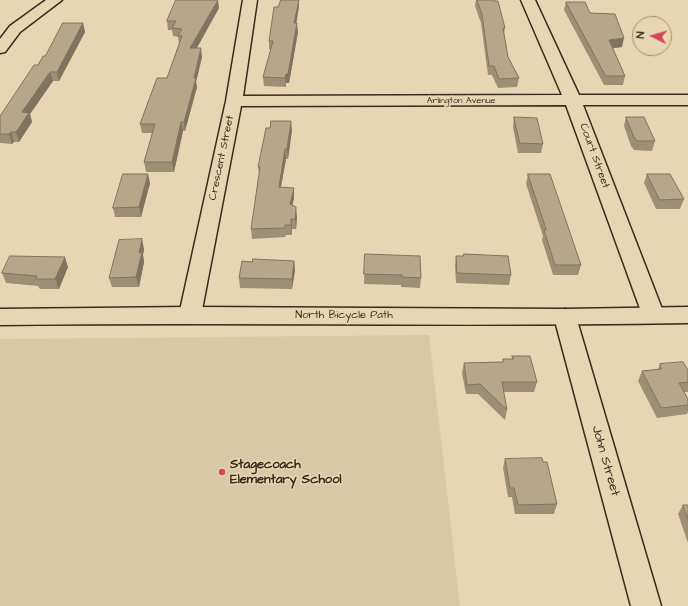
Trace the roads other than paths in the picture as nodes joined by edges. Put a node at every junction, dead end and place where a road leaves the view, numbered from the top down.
1 (55, 0) edge
2 (250, 0) edge
3 (528, 0) edge
4 (0, 49) edge
5 (688, 100) edge
6 (234, 101) junction
7 (573, 101) junction
8 (653, 314) junction
9 (688, 314) edge
10 (190, 315) junction
11 (0, 317) edge
12 (565, 317) junction
13 (646, 606) edge

1 - 4 street
2 - 6 street, Crescent Street
3 - 7 street, Court Street
5 - 7 street, Arlington Avenue
6 - 7 street, Arlington Avenue
6 - 10 street, Crescent Street
7 - 8 street, Court Street
8 - 9 street, North Bicycle Path
8 - 12 street, North Bicycle Path
10 - 11 street, North Bicycle Path
10 - 12 street, North Bicycle Path
12 - 13 street, John Street

